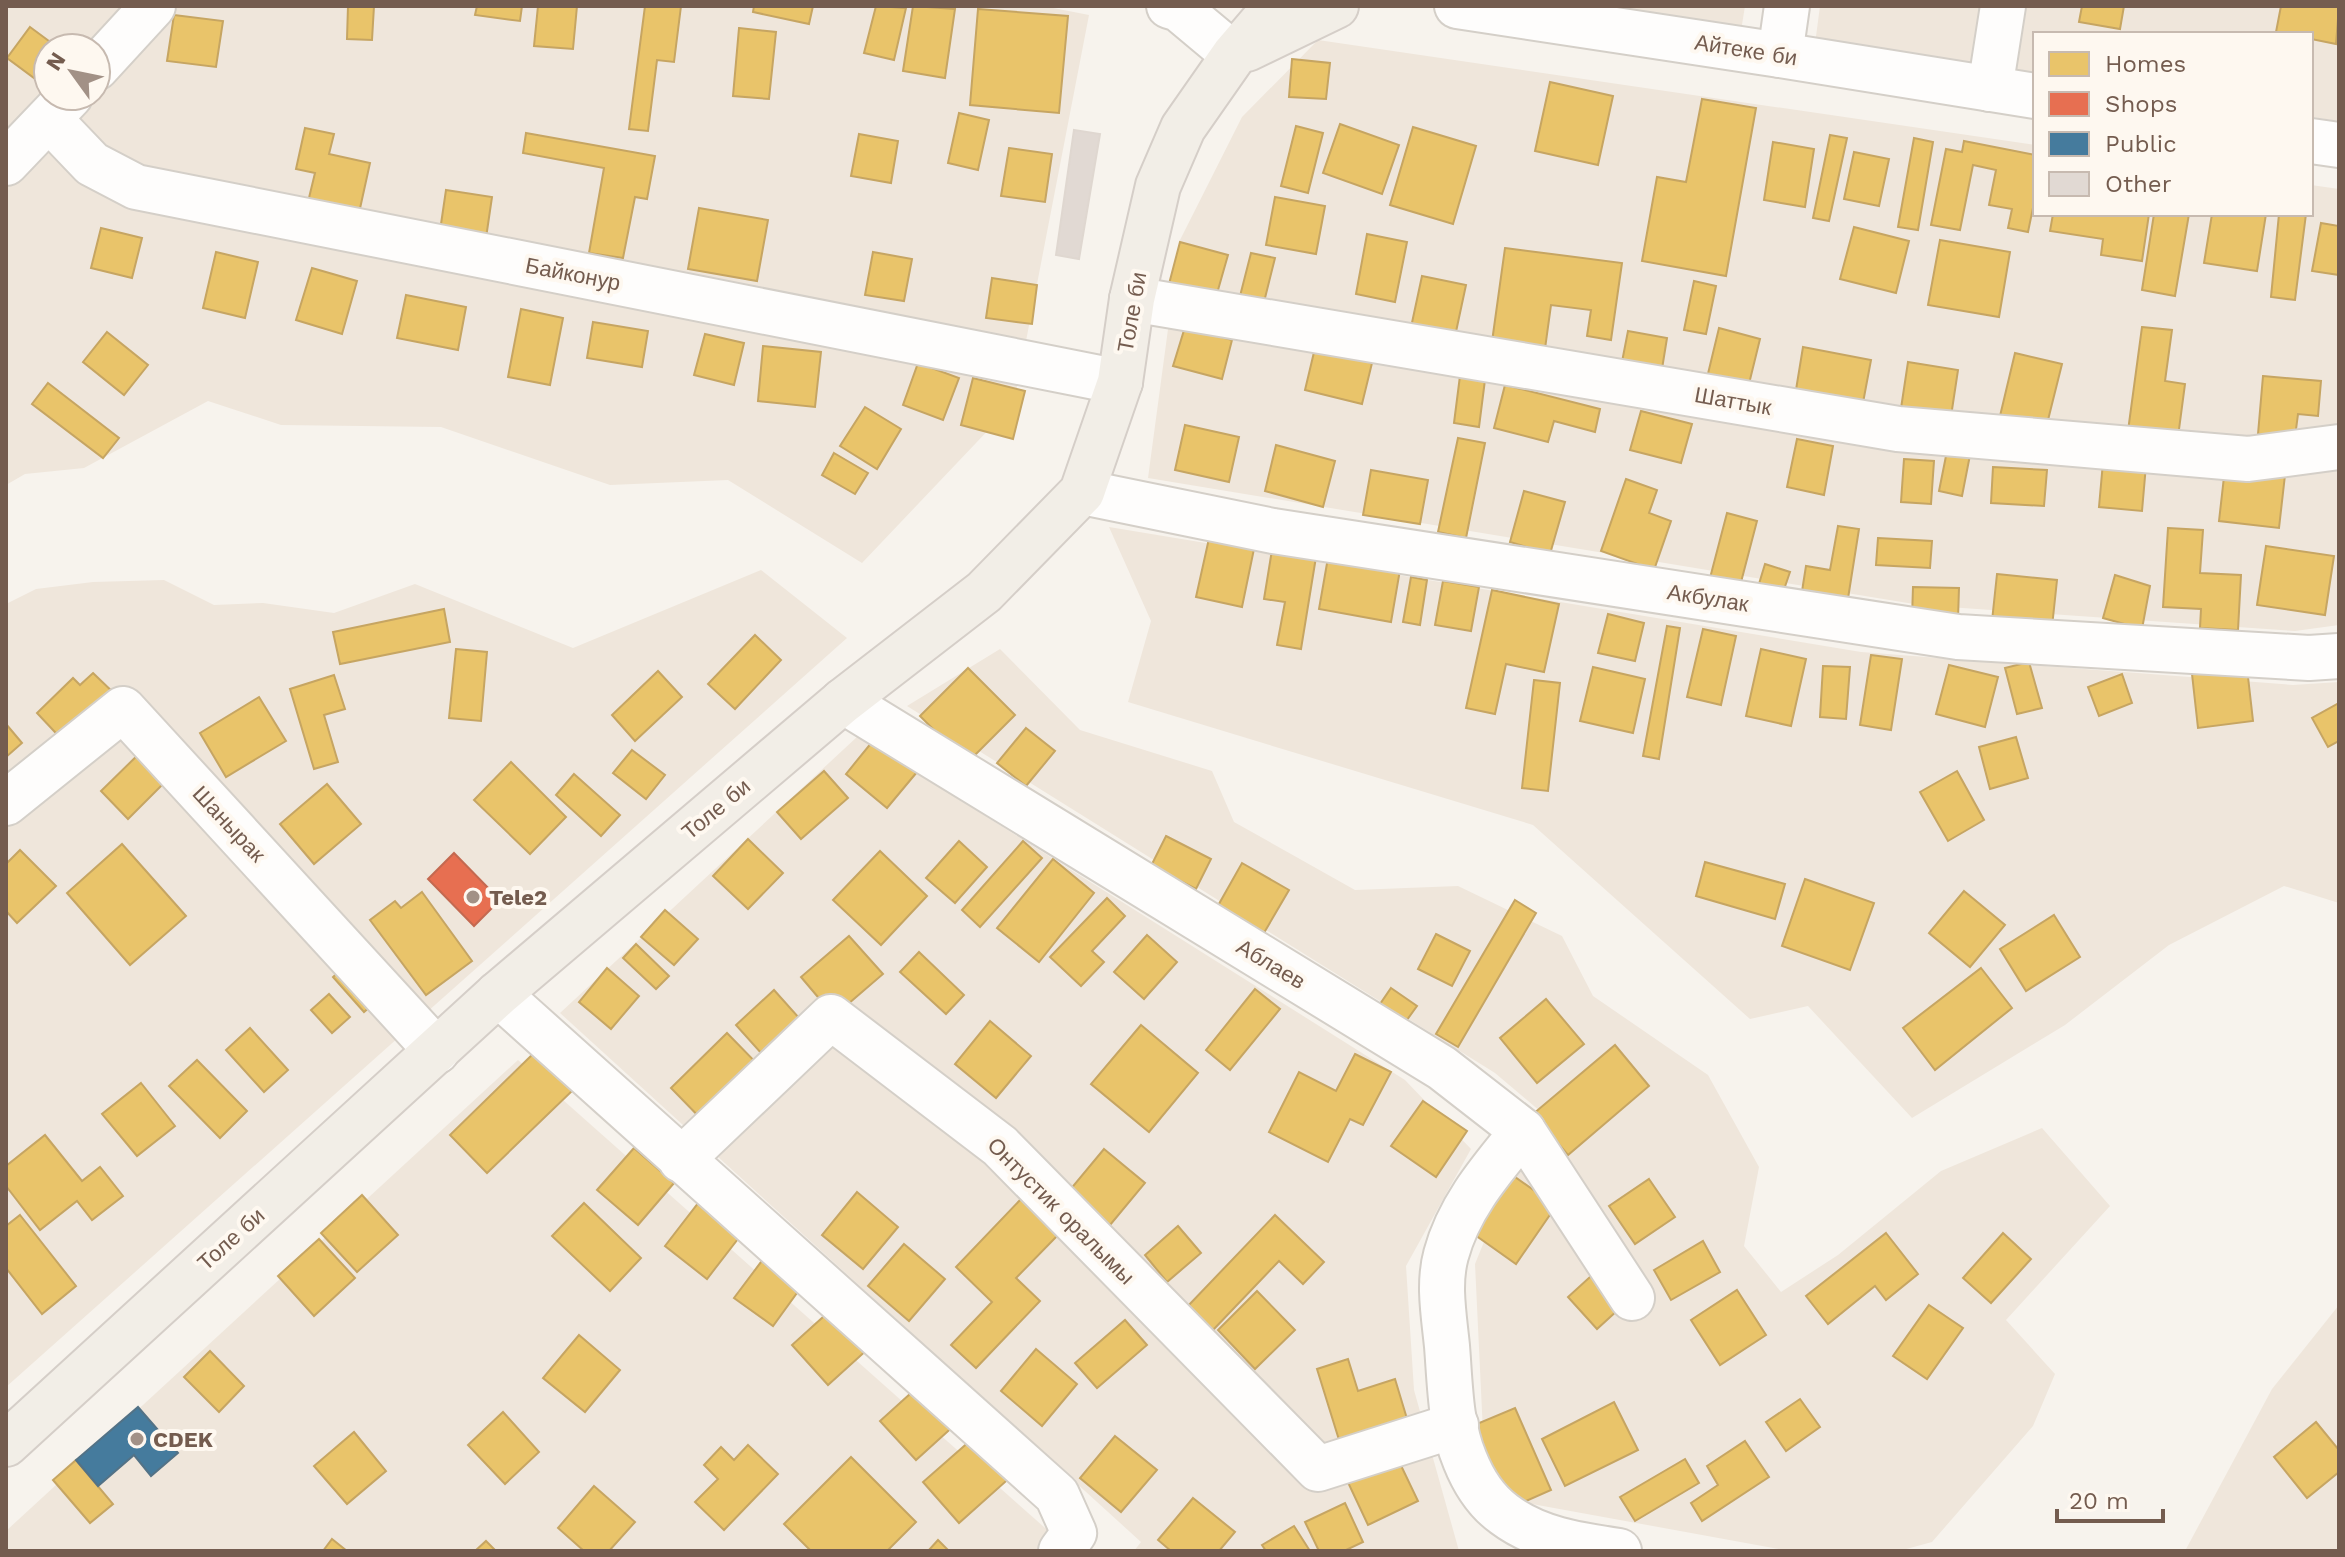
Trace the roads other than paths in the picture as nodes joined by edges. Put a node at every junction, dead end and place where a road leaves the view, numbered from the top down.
1 (153, 6) edge
2 (1169, 6) edge
3 (1276, 6) edge
4 (1336, 6) edge
5 (1787, 6) edge
6 (2003, 6) edge
7 (1472, 7) edge
8 (112, 51) edge
9 (1234, 55) junction
10 (1780, 55) junction
11 (1990, 89) junction
12 (2033, 96) edge
13 (55, 112) edge
14 (61, 112) edge
15 (2313, 141) edge
16 (2339, 145) edge
17 (6, 163) edge
18 (1132, 299) junction
19 (1120, 382) junction
20 (2339, 447) edge
21 (1082, 492) junction
22 (2339, 656) edge
23 (843, 701) junction
24 (6, 803) edge
25 (498, 994) junction
26 (437, 1051) junction
27 (1523, 1131) junction
28 (681, 1160) junction
29 (1632, 1298) dead end
30 (1456, 1425) junction
31 (6, 1444) edge
32 (1061, 1551) edge
33 (1619, 1551) edge

1 - 8 street
2 - 9 street
3 - 9 main road, Толе би
4 - 9 main road, Толе би
5 - 10 street
6 - 11 street
7 - 10 street, Айтеке би
9 - 18 main road, Толе би
10 - 11 street, Айтеке би
11 - 12 street, Айтеке би
13 - 17 street
14 - 19 street, Байконур
15 - 16 street
18 - 19 main road, Толе би
18 - 20 street, Шаттык
19 - 21 main road, Толе би
21 - 22 street, Акбулак
21 - 23 main road, Толе би
23 - 25 main road, Толе би
23 - 27 street, Аблаев
24 - 26 street, Шанырак
25 - 26 main road, Толе би
25 - 28 street
26 - 31 main road, Толе би
27 - 29 street, Аблаев
27 - 30 street
28 - 30 street, Онтустик оралымы
28 - 32 street
30 - 33 street

